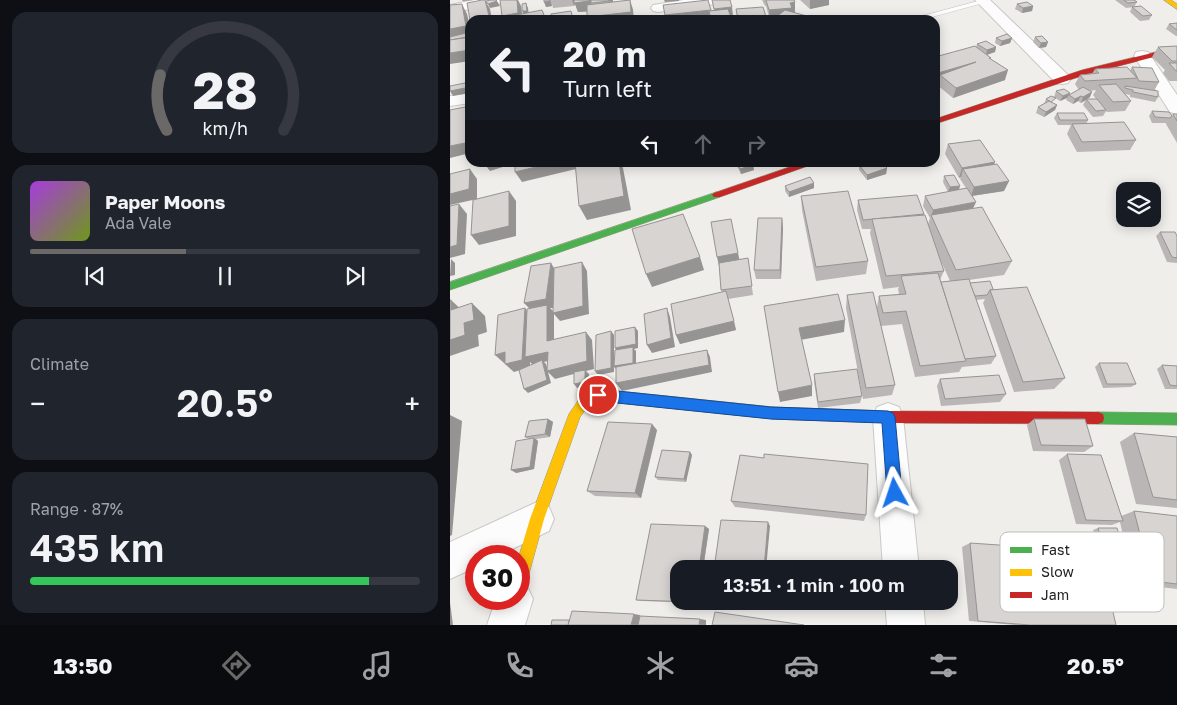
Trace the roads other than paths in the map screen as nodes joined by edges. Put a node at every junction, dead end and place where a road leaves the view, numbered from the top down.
1 (496, 0) edge
2 (716, 0) edge
3 (1167, 0) edge
4 (982, 1) edge
5 (1177, 7) edge
6 (450, 9) edge
7 (658, 9) edge
8 (930, 15) edge
9 (1177, 49) edge
10 (1142, 56) junction
11 (1062, 79) junction
12 (465, 99) edge
13 (450, 102) edge
14 (1177, 108) edge
15 (940, 120) edge
16 (800, 167) edge
17 (450, 286) edge
18 (888, 417) junction
19 (1177, 419) edge
20 (537, 519) junction
21 (529, 545) edge
22 (900, 560) edge
23 (450, 561) edge
24 (511, 610) edge
25 (905, 610) edge
26 (506, 625) edge
27 (906, 625) edge

1 - 6 street
2 - 7 street
3 - 5 street
4 - 8 lane
4 - 11 street
9 - 10 street
10 - 11 street
10 - 14 street
11 - 15 street
12 - 13 street
16 - 17 street
18 - 19 street
18 - 20 street
18 - 22 street
20 - 21 street
20 - 23 street
24 - 26 street
25 - 27 street

